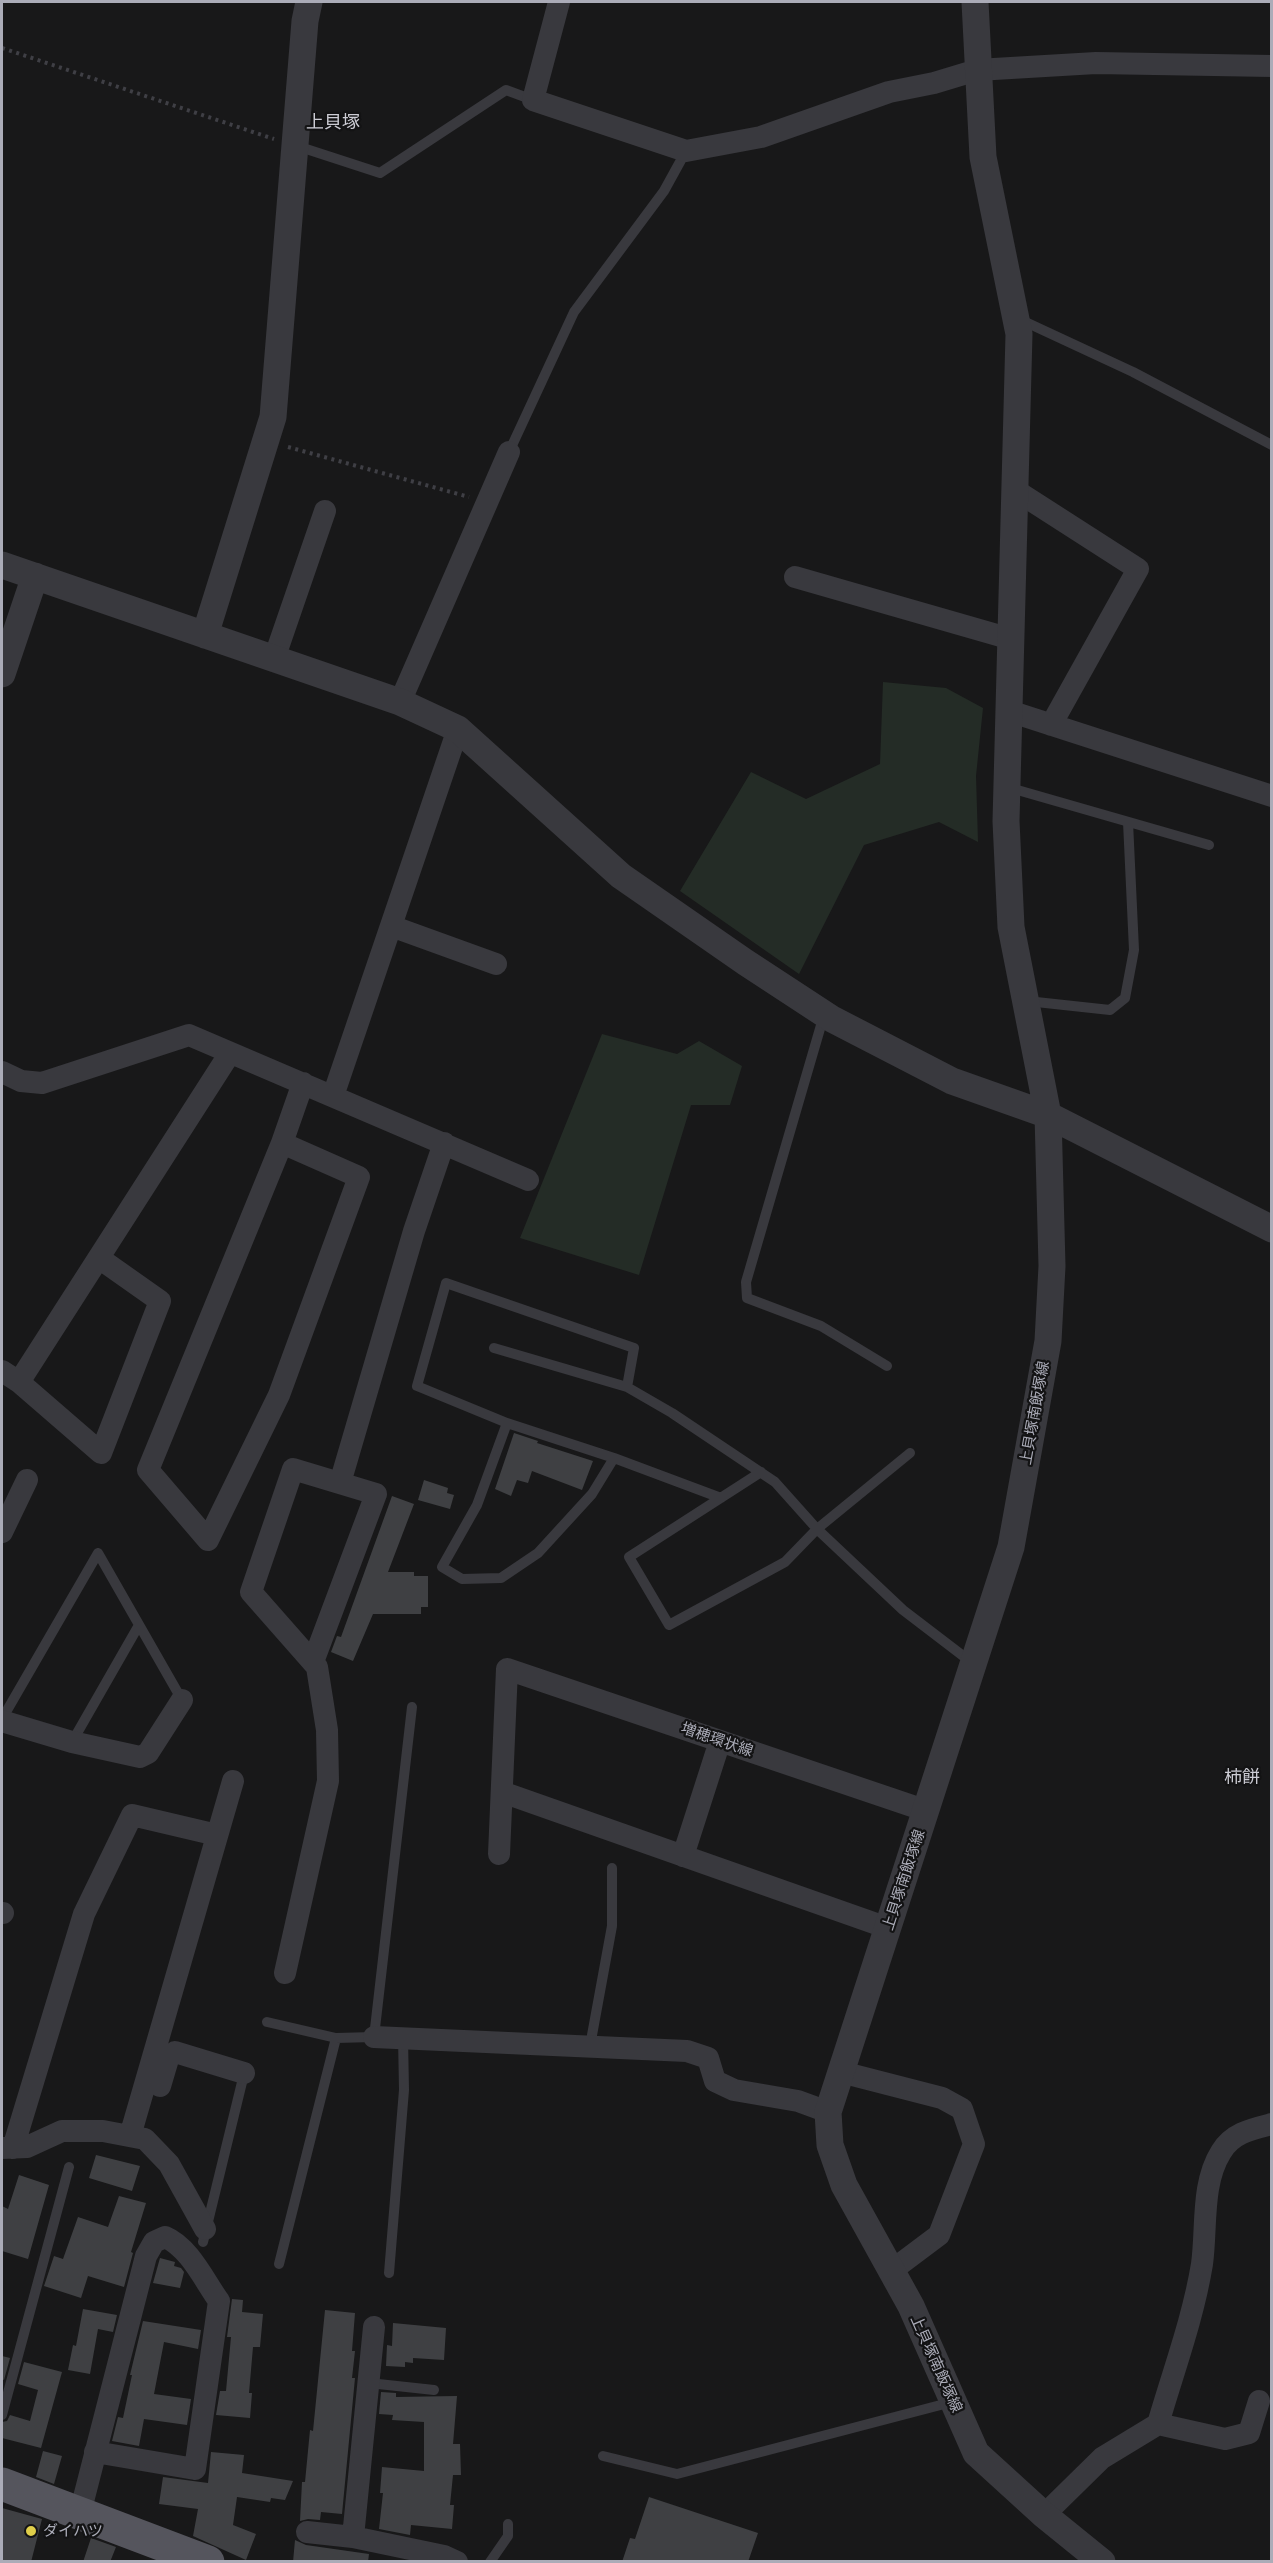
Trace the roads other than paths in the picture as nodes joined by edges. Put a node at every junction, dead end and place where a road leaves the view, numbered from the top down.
1 (309, 2) edge
2 (559, 2) edge
3 (975, 2) edge
4 (1272, 66) edge
5 (977, 70) junction
6 (533, 100) junction
7 (295, 146) junction
8 (686, 151) junction
9 (1016, 317) junction
10 (1272, 445) edge
11 (509, 452) joint
12 (1015, 490) junction
13 (325, 511) dead end
14 (2, 565) edge
15 (35, 576) junction
16 (795, 577) dead end
17 (205, 635) junction
18 (1011, 639) junction
19 (274, 659) junction
20 (2, 674) edge
21 (400, 702) junction
22 (1009, 711) junction
23 (1051, 725) junction
24 (458, 729) junction
25 (1007, 787) junction
26 (1272, 796) edge
27 (1128, 822) junction
28 (1209, 845) dead end
29 (391, 926) junction
30 (496, 964) dead end
31 (1026, 1001) junction
32 (825, 1014) junction
33 (230, 1053) junction
34 (2, 1072) edge
35 (303, 1083) junction
36 (333, 1096) junction
37 (1048, 1115) junction
38 (282, 1143) junction
39 (444, 1143) junction
40 (528, 1180) dead end
41 (1272, 1229) edge
42 (99, 1258) junction
43 (494, 1348) dead end
44 (887, 1366) dead end
45 (10, 1377) edge
46 (627, 1387) junction
47 (507, 1423) junction
48 (910, 1453) dead end
49 (614, 1458) junction
50 (761, 1472) junction
51 (27, 1480) dead end
52 (340, 1483) junction
53 (721, 1498) junction
54 (817, 1529) junction
55 (2, 1532) edge
56 (139, 1625) junction
57 (313, 1662) junction
58 (974, 1664) junction
59 (182, 1700) joint
60 (412, 1707) dead end
61 (2, 1720) edge
62 (720, 1741) junction
63 (72, 1742) junction
64 (233, 1781) dead end
65 (502, 1792) junction
66 (927, 1811) junction
67 (217, 1834) junction
68 (499, 1854) dead end
69 (683, 1856) junction
70 (612, 1868) dead end
71 (888, 1928) junction
72 (285, 1973) dead end
73 (267, 2022) dead end
74 (374, 2037) junction
75 (403, 2037) junction
76 (336, 2038) junction
77 (590, 2046) junction
78 (246, 2068) joint
79 (841, 2072) junction
80 (828, 2112) junction
81 (1272, 2124) edge
82 (138, 2137) junction
83 (7, 2148) edge
84 (69, 2168) dead end
85 (198, 2242) junction
86 (279, 2264) dead end
87 (891, 2271) junction
88 (390, 2272) dead end
89 (374, 2327) dead end
90 (369, 2383) junction
91 (434, 2390) dead end
92 (1259, 2401) dead end
93 (952, 2402) junction
94 (2, 2415) edge
95 (1158, 2424) junction
96 (95, 2452) junction
97 (603, 2456) dead end
98 (2, 2484) edge
99 (80, 2513) junction
100 (1044, 2515) junction
101 (507, 2524) dead end
102 (307, 2532) dead end
103 (353, 2537) junction
104 (208, 2562) edge
105 (457, 2562) edge
106 (490, 2562) edge
107 (1102, 2562) edge

1 - 7 street
2 - 6 street
3 - 5 street, 上貝塚南飯塚線
4 - 5 street
5 - 8 street
5 - 9 street, 上貝塚南飯塚線
6 - 7 lane
6 - 8 street
7 - 17 street
8 - 11 lane
9 - 10 lane
9 - 12 street, 上貝塚南飯塚線
11 - 21 street
12 - 18 street, 上貝塚南飯塚線
12 - 23 street
13 - 19 street
14 - 15 street
15 - 17 street
15 - 20 street
16 - 18 street
17 - 19 street
18 - 22 street, 上貝塚南飯塚線
19 - 21 street
21 - 24 street
22 - 23 street
22 - 25 street, 上貝塚南飯塚線
23 - 26 street
24 - 29 street
24 - 32 street
25 - 27 lane
25 - 31 street, 上貝塚南飯塚線
27 - 28 lane
27 - 31 lane
29 - 30 street
29 - 36 street
31 - 37 street, 上貝塚南飯塚線
32 - 37 street
32 - 44 lane
33 - 34 street
33 - 35 street
33 - 42 street
35 - 36 street
35 - 38 street
36 - 39 street
37 - 41 street
37 - 58 street, 上貝塚南飯塚線
38 - 38 street
39 - 40 street
39 - 52 street
42 - 45 street
42 - 45 street
43 - 46 lane
46 - 47 lane
46 - 50 lane
47 - 49 lane
47 - 49 lane
48 - 54 lane
49 - 53 lane
50 - 53 lane
50 - 54 lane
51 - 55 street
52 - 57 street
52 - 57 street
53 - 54 lane
54 - 58 lane
56 - 59 lane
56 - 61 lane
56 - 63 lane
57 - 72 street
58 - 66 street, 上貝塚南飯塚線
59 - 63 street
60 - 74 lane
61 - 63 street
62 - 65 street, 増穂環状線
62 - 66 street, 増穂環状線
62 - 69 street
64 - 67 street
65 - 68 street
65 - 69 street
66 - 71 street, 上貝塚南飯塚線
67 - 82 street
67 - 83 street
69 - 71 street
70 - 77 lane
71 - 79 street, 上貝塚南飯塚線
73 - 76 lane
74 - 75 street
74 - 76 lane
75 - 77 street
75 - 88 lane
76 - 86 lane
77 - 80 street
78 - 82 street
78 - 85 lane
79 - 80 street, 上貝塚南飯塚線
79 - 87 street
80 - 87 street, 上貝塚南飯塚線
81 - 95 street
82 - 83 street
82 - 85 street
84 - 94 lane
85 - 96 street
85 - 96 street
87 - 93 street, 上貝塚南飯塚線
89 - 90 street
90 - 91 lane
90 - 103 street
92 - 95 street
93 - 97 lane
93 - 100 street, 上貝塚南飯塚線
95 - 100 street
96 - 99 street
98 - 99 main road
99 - 104 main road
100 - 107 street, 上貝塚南飯塚線
101 - 106 lane
102 - 103 street
103 - 105 street

